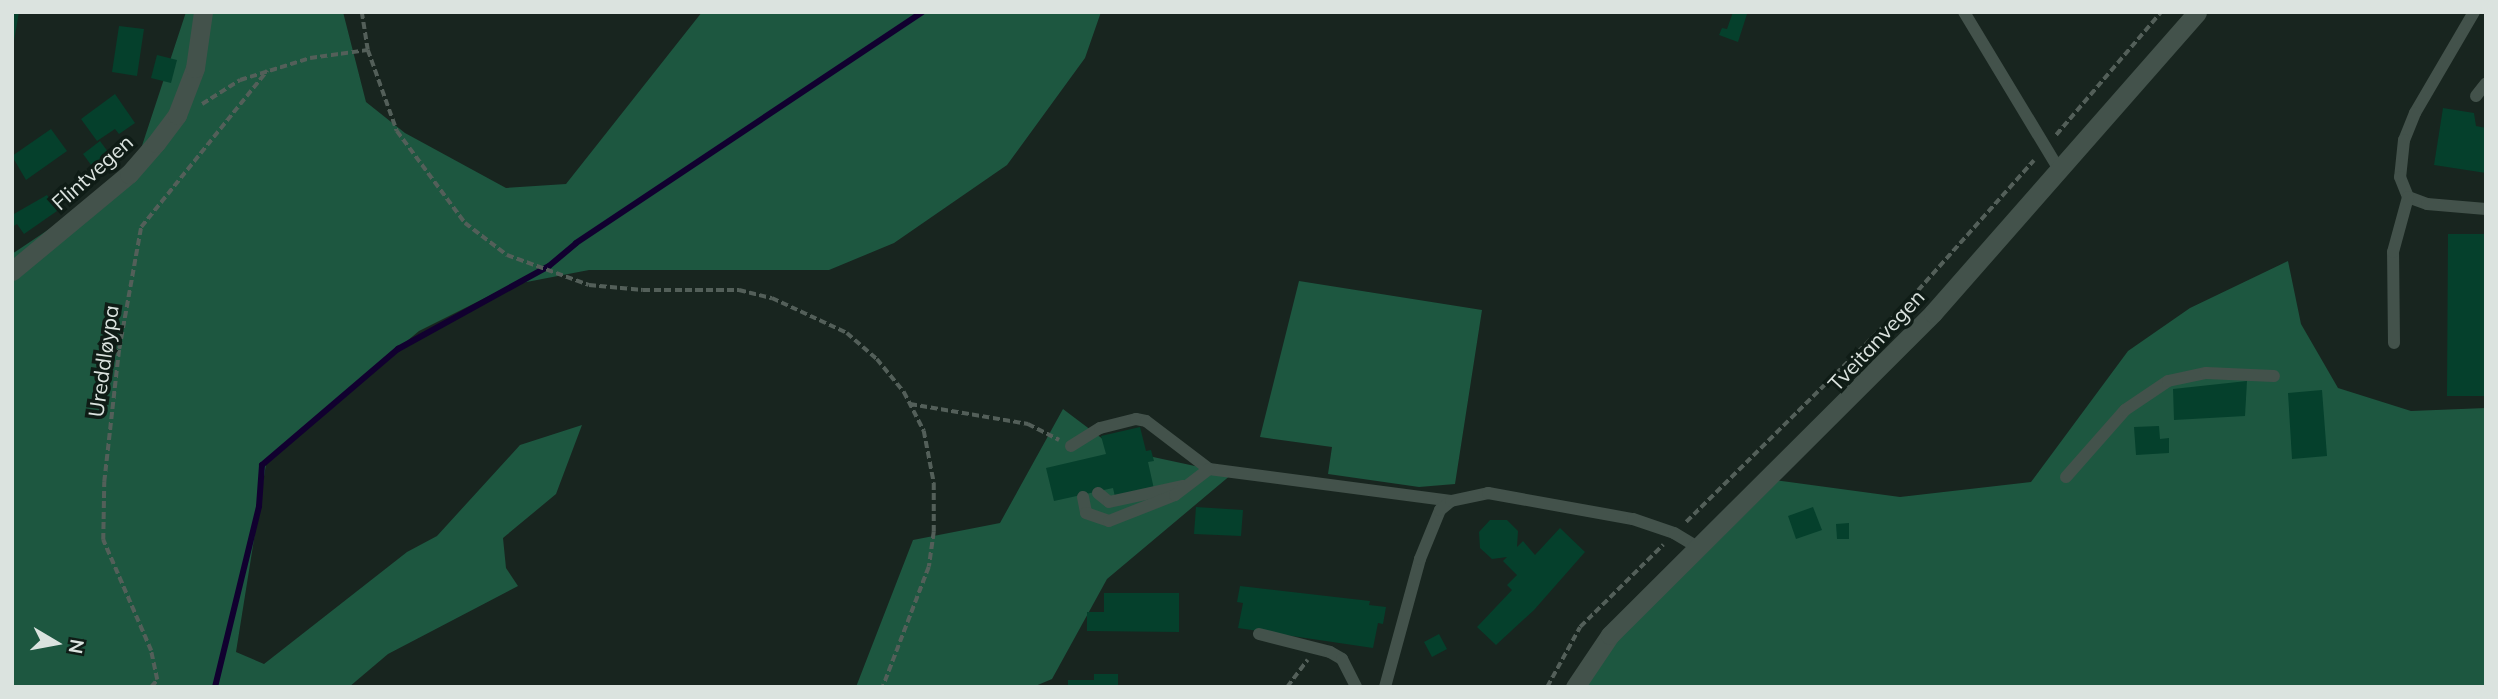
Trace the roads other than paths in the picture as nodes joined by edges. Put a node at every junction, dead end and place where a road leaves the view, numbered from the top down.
1 (202, 12) edge
2 (1964, 12) edge
3 (2197, 12) edge
4 (2474, 12) edge
5 (2486, 83) edge
6 (2476, 96) dead end
7 (2060, 171) junction
8 (2408, 197) junction
9 (2486, 209) edge
10 (12, 271) edge
11 (2394, 343) dead end
12 (2274, 376) dead end
13 (1071, 446) road end
14 (1209, 469) junction
15 (2066, 477) dead end
16 (1186, 485) junction
17 (1098, 493) dead end
18 (1083, 497) dead end
19 (1451, 501) junction
20 (1699, 548) junction
21 (1259, 634) dead end
22 (1356, 687) edge
23 (1385, 687) edge
24 (1575, 687) edge

1 - 10 main road, Flintvegen
2 - 7 lane
3 - 7 main road, Tveitanvegen
4 - 8 lane
5 - 6 lane
7 - 20 main road, Tveitanvegen
8 - 9 lane
8 - 11 lane
12 - 15 lane
13 - 14 lane
14 - 16 lane
14 - 19 lane
16 - 17 lane
16 - 18 lane
19 - 20 lane
19 - 23 lane
20 - 24 main road, Tveitanvegen
21 - 22 lane

